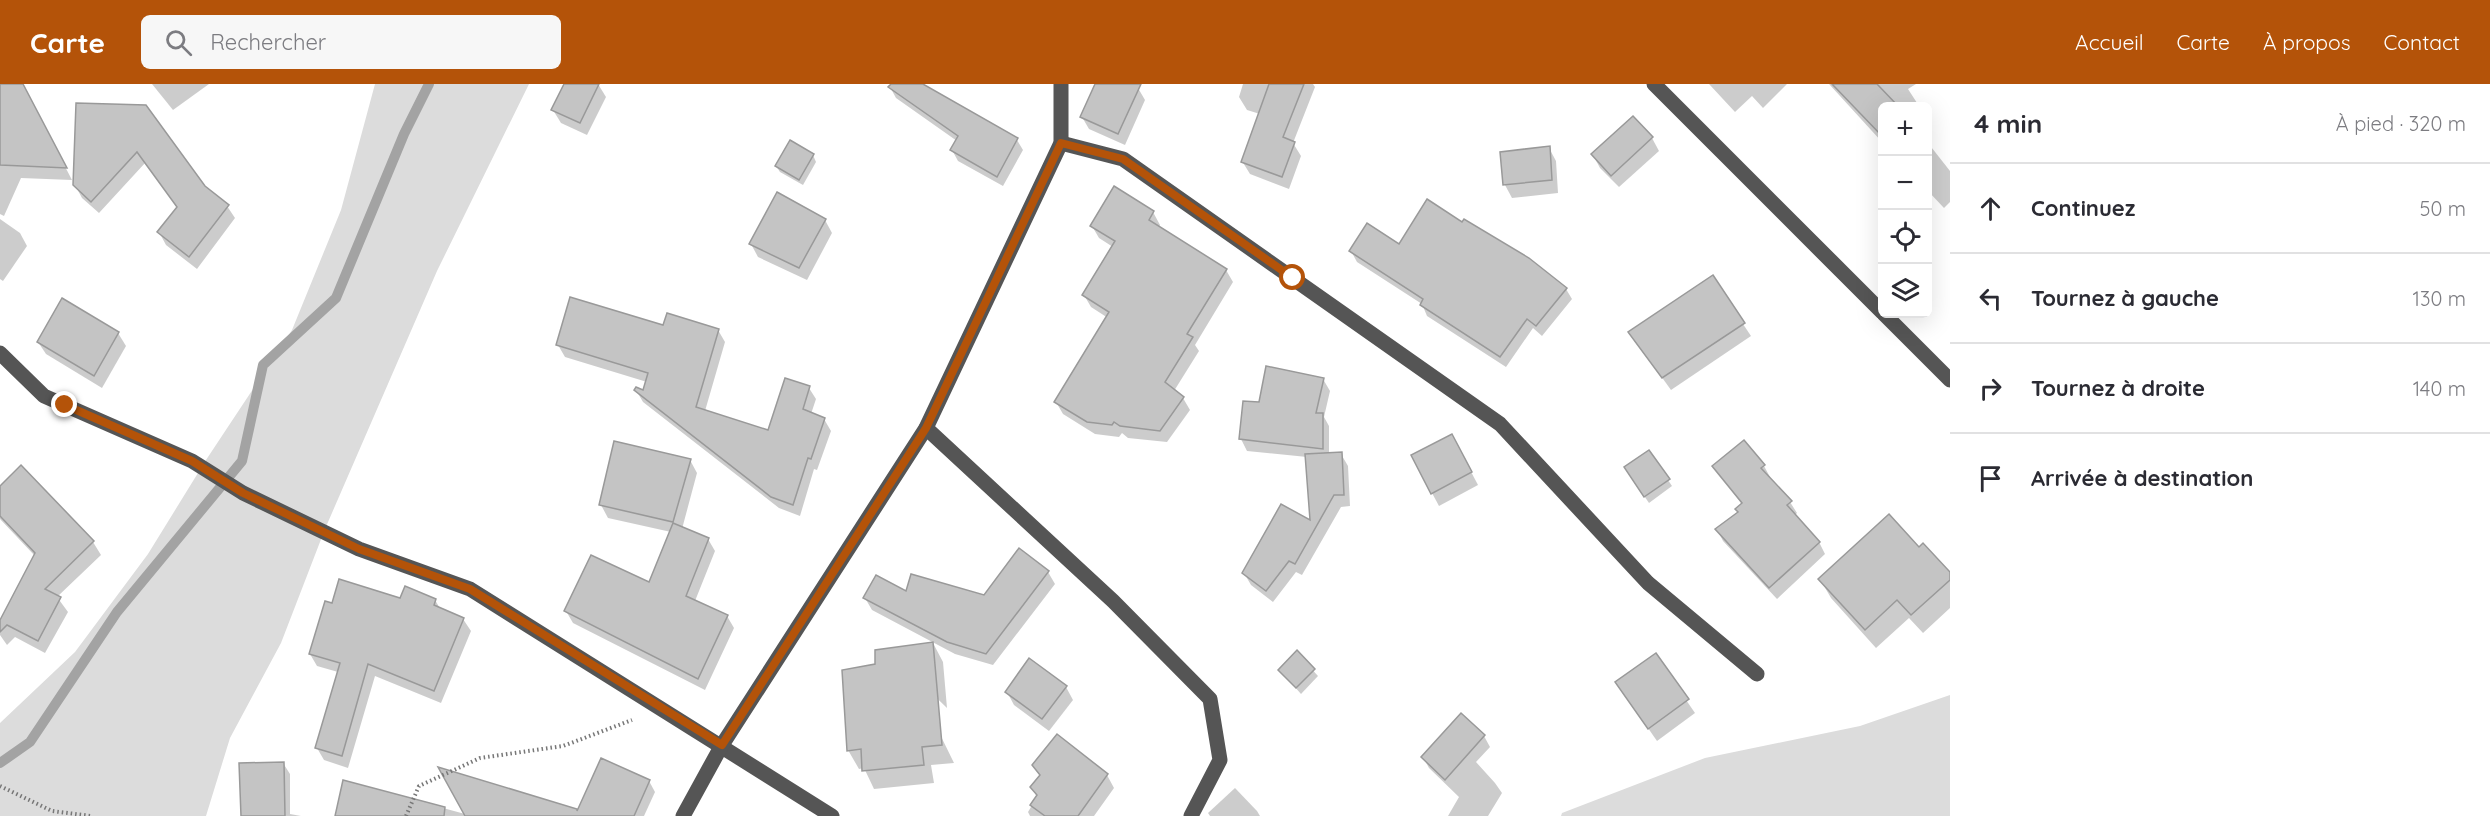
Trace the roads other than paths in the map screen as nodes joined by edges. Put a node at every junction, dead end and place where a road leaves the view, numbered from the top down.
1 (1061, 84) edge
2 (1654, 84) edge
3 (1061, 143) junction
4 (1878, 308) edge
5 (1888, 318) edge
6 (0, 352) edge
7 (1950, 380) edge
8 (926, 428) junction
9 (1757, 674) dead end
10 (722, 745) junction
11 (683, 816) edge
12 (832, 816) edge
13 (1191, 816) edge

1 - 3 street
2 - 4 street
3 - 8 street
3 - 9 street
5 - 7 street
6 - 10 street
8 - 10 street
8 - 13 street
10 - 11 street
10 - 12 street

